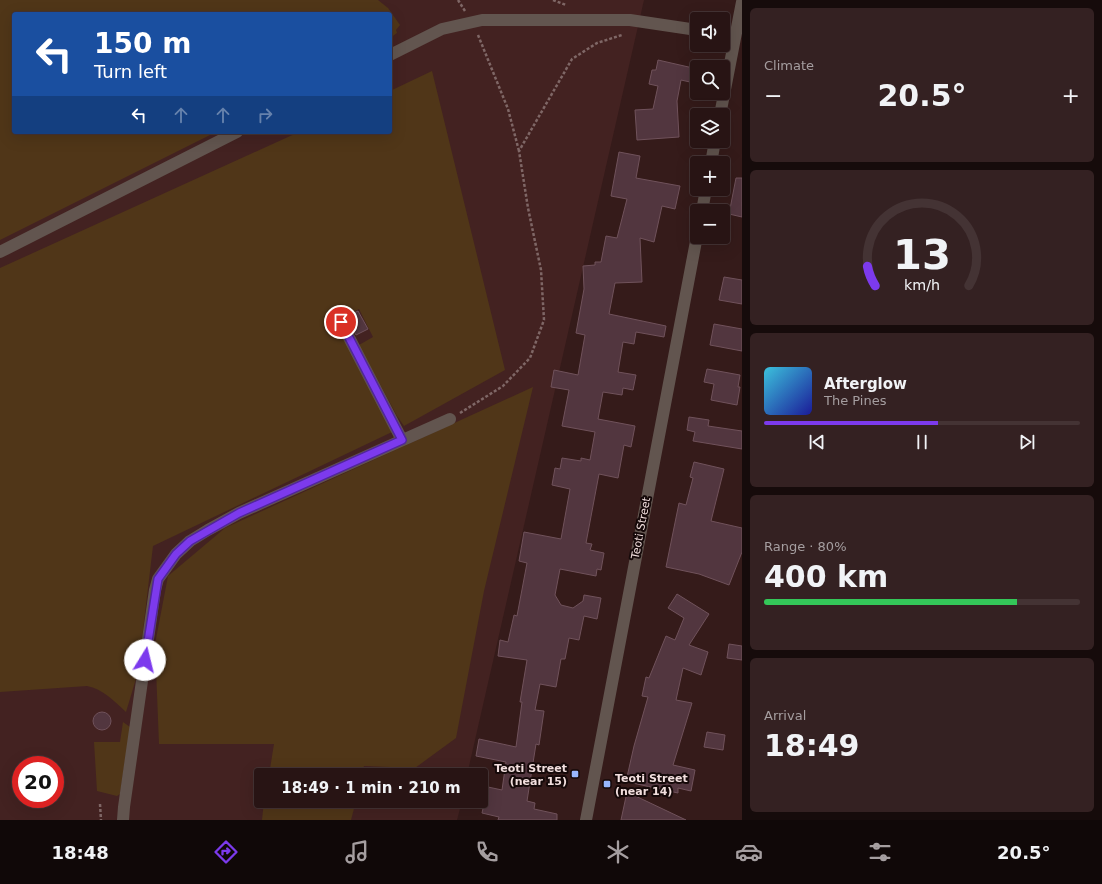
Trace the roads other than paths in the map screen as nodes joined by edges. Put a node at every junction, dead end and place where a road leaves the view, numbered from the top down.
1 (742, 2) edge
2 (690, 29) edge
3 (733, 38) edge
4 (392, 54) edge
5 (721, 108) edge
6 (233, 134) edge
7 (695, 244) edge
8 (0, 252) edge
9 (341, 322) dead end
10 (450, 419) road end
11 (402, 440) junction
12 (123, 820) edge
13 (586, 820) edge

1 - 3 street
2 - 4 street
3 - 5 street
6 - 8 street
7 - 13 street, Teoti Street
9 - 11 street
10 - 11 street
11 - 12 street

